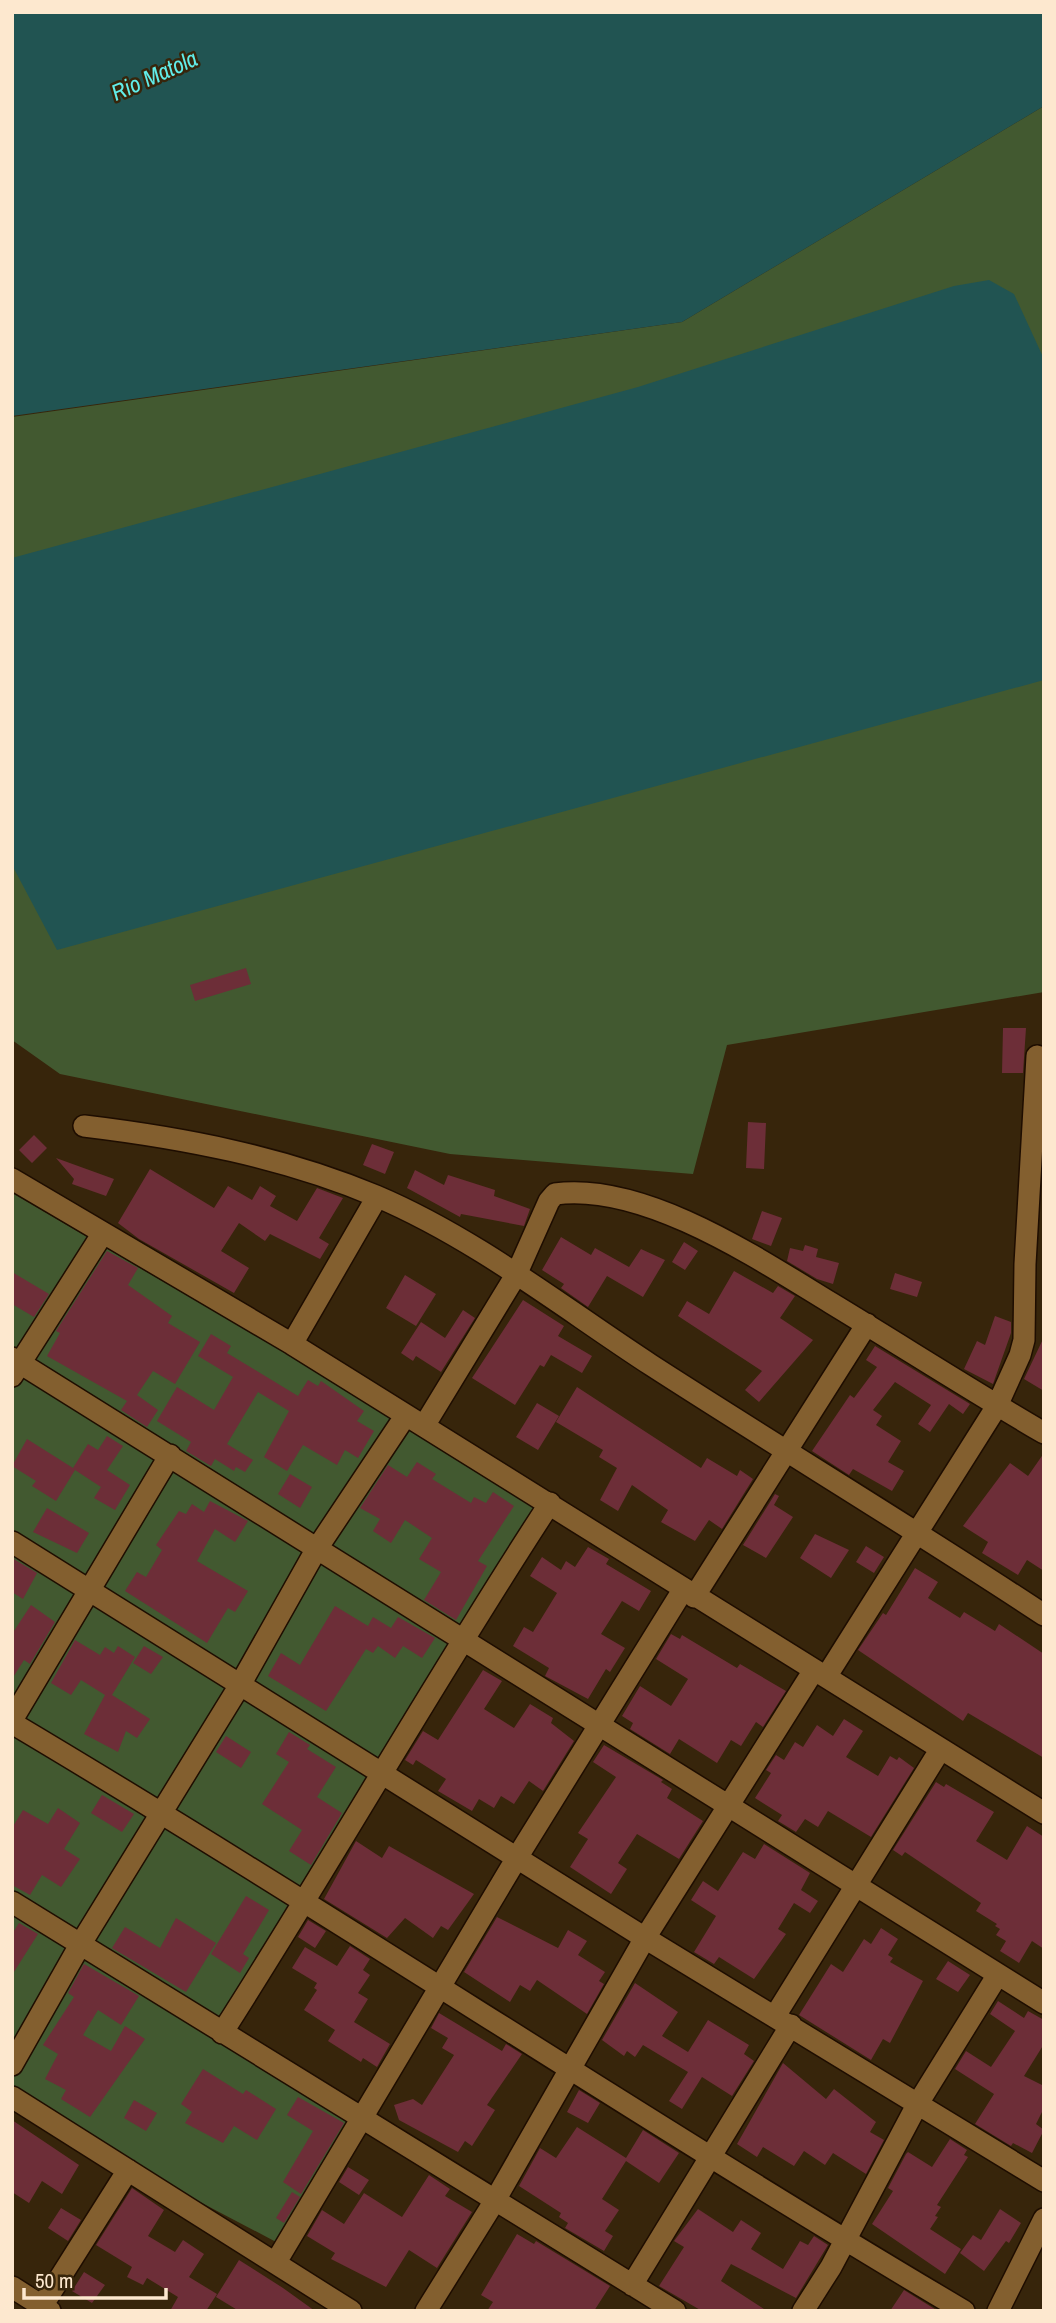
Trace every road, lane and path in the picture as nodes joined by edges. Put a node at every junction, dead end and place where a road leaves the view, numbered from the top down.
1 (1037, 1056) dead end
2 (85, 1126) dead end
3 (12, 1179) edge
4 (377, 1197) junction
5 (103, 1233) junction
6 (516, 1275) junction
7 (1034, 1315) edge
8 (867, 1324) junction
9 (292, 1344) junction
10 (15, 1366) edge
11 (997, 1406) junction
12 (415, 1420) junction
13 (1044, 1433) edge
14 (789, 1450) junction
15 (170, 1455) junction
16 (550, 1503) junction
17 (919, 1533) junction
18 (12, 1542) edge
19 (316, 1550) junction
20 (91, 1591) junction
21 (688, 1594) junction
22 (1044, 1615) edge
23 (461, 1639) junction
24 (820, 1674) junction
25 (240, 1685) junction
26 (12, 1721) edge
27 (598, 1726) junction
28 (940, 1750) junction
29 (380, 1772) junction
30 (729, 1805) junction
31 (162, 1812) junction
32 (1044, 1813) edge
33 (518, 1856) junction
34 (856, 1887) junction
35 (12, 1902) edge
36 (305, 1903) junction
37 (645, 1938) junction
38 (80, 1945) junction
39 (997, 1976) junction
40 (443, 1986) junction
41 (1044, 2003) edge
42 (783, 2021) junction
43 (222, 2033) junction
44 (12, 2065) edge
45 (569, 2070) junction
46 (12, 2097) edge
47 (918, 2105) junction
48 (362, 2120) junction
49 (710, 2158) junction
50 (128, 2170) junction
51 (1044, 2180) edge
52 (494, 2202) junction
53 (1044, 2219) edge
54 (845, 2240) junction
55 (276, 2262) junction
56 (632, 2285) junction
57 (12, 2287) edge
58 (44, 2309) edge
59 (352, 2311) edge
60 (426, 2311) edge
61 (675, 2311) edge
62 (803, 2311) edge
63 (964, 2311) edge
64 (998, 2311) edge

1 - 7 street
2 - 4 street
3 - 5 street
4 - 6 street
4 - 9 street
5 - 9 street
5 - 10 street
6 - 8 street
6 - 12 street
6 - 14 street
7 - 11 street
8 - 11 street
8 - 14 street
9 - 12 street
10 - 15 street
11 - 13 street
11 - 17 street
12 - 16 street
12 - 19 street
14 - 17 street
14 - 21 street
15 - 19 street
15 - 20 street
16 - 21 street
16 - 23 street
17 - 22 street
17 - 24 street
18 - 20 street
19 - 23 street
19 - 25 street
20 - 25 street
20 - 26 street
21 - 24 street
21 - 27 street
23 - 27 street
23 - 29 street
24 - 28 street
24 - 30 street
25 - 29 street
25 - 31 street
26 - 31 street
27 - 30 street
27 - 33 street
28 - 32 street
28 - 34 street
29 - 33 street
29 - 36 street
30 - 34 street
30 - 37 street
31 - 36 street
31 - 38 street
33 - 37 street
33 - 40 street
34 - 39 street
34 - 42 street
35 - 38 street
36 - 40 street
36 - 43 street
37 - 42 street
37 - 45 street
38 - 43 street
38 - 44 street
39 - 41 street
39 - 47 street
40 - 45 street
40 - 48 street
42 - 47 street
42 - 49 street
43 - 48 street
45 - 49 street
45 - 52 street
46 - 50 street
47 - 51 street
47 - 54 street
48 - 52 street
48 - 55 street
49 - 54 street
49 - 56 street
50 - 55 street
50 - 58 street
52 - 56 street
52 - 60 street
53 - 64 street
54 - 62 street
54 - 63 street
55 - 59 street
56 - 61 street
57 - 58 street

